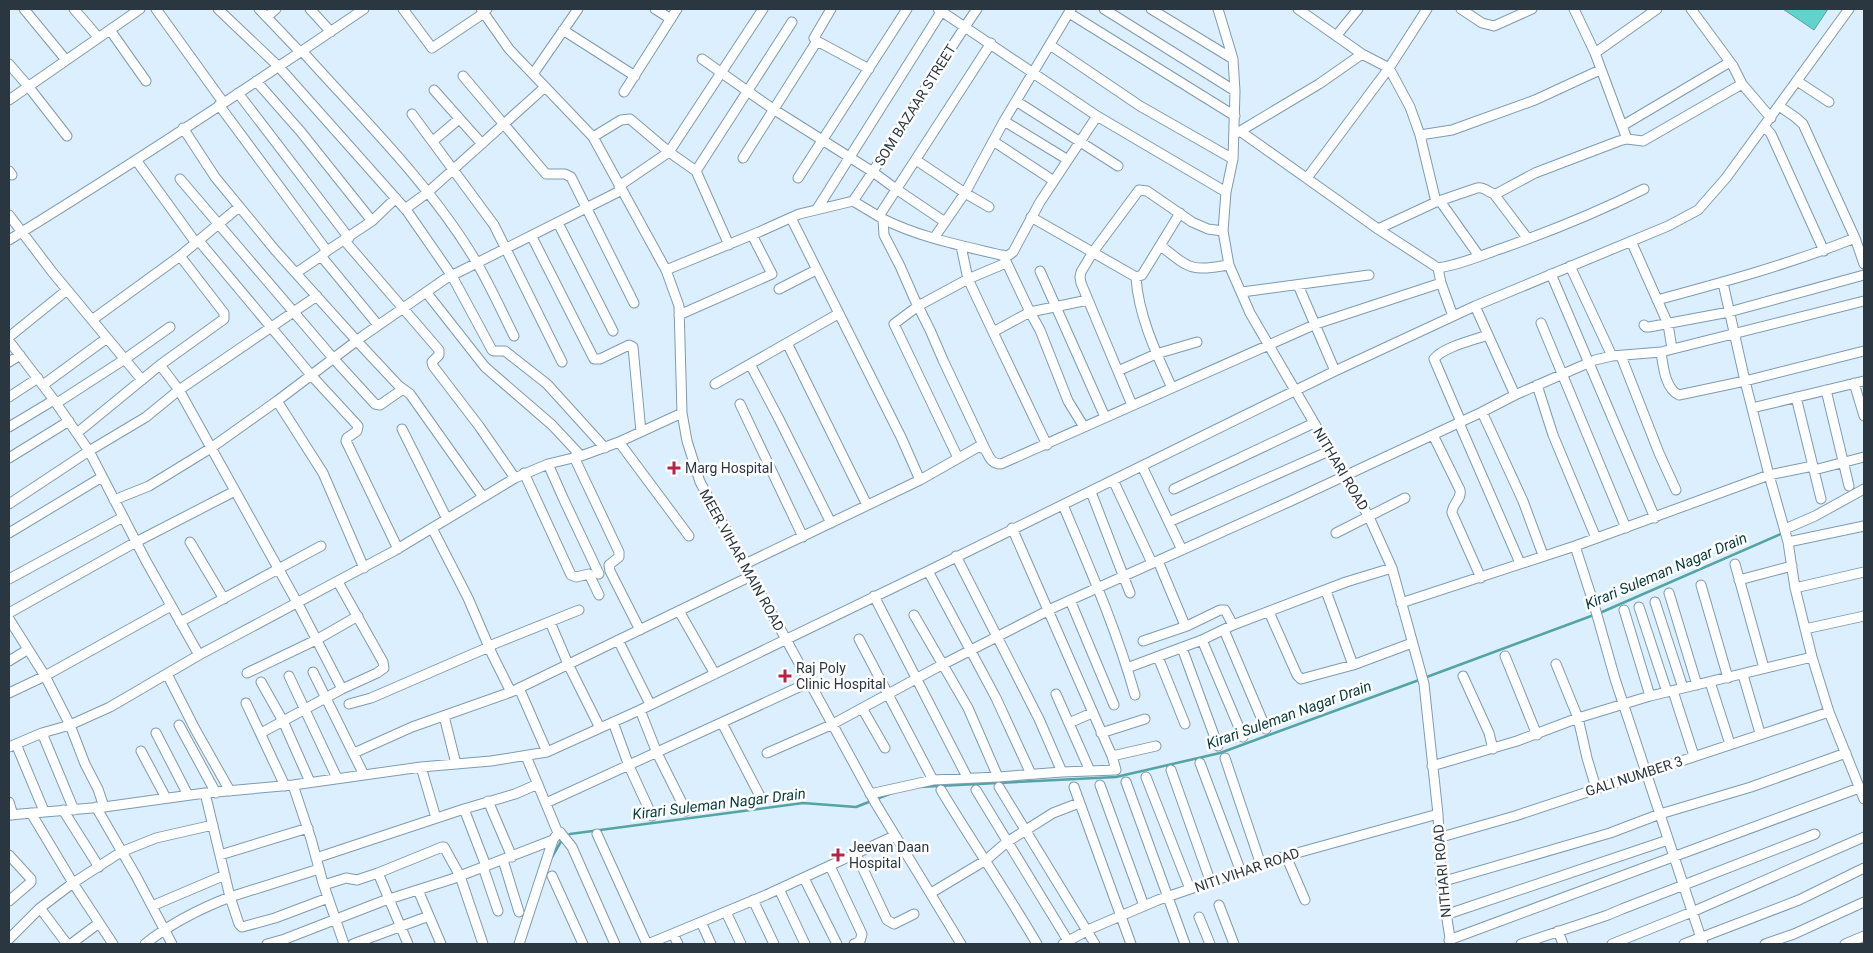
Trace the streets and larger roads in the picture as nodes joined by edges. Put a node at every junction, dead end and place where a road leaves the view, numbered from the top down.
1 (24, 9) edge
2 (74, 9) edge
3 (140, 9) edge
4 (156, 9) edge
5 (218, 9) edge
6 (259, 9) edge
7 (276, 9) edge
8 (310, 9) edge
9 (346, 9) edge
10 (364, 9) edge
11 (403, 9) edge
12 (655, 9) edge
13 (677, 9) edge
14 (763, 9) edge
15 (831, 9) edge
16 (907, 9) edge
17 (941, 9) edge
18 (977, 9) edge
19 (1104, 9) edge
20 (1151, 9) edge
21 (1218, 9) edge
22 (1298, 9) edge
23 (1358, 9) edge
24 (1461, 9) edge
25 (1532, 9) edge
26 (1574, 9) edge
27 (1658, 9) edge
28 (1690, 9) edge
29 (1849, 9) edge
30 (484, 10) edge
31 (573, 10) edge
32 (1424, 10) edge
33 (1070, 11) edge
34 (267, 16) junction
35 (352, 17) junction
36 (671, 19) junction
37 (792, 22) dead end
38 (965, 26) junction
39 (110, 30) junction
40 (563, 30) junction
41 (330, 32) junction
42 (1336, 35) junction
43 (98, 38) junction
44 (817, 41) junction
45 (991, 43) junction
46 (1050, 45) junction
47 (301, 52) junction
48 (1594, 53) junction
49 (1362, 54) junction
50 (702, 59) dead end
51 (1233, 59) junction
52 (66, 60) junction
53 (1730, 62) junction
54 (9, 64) edge
55 (279, 67) junction
56 (1389, 68) junction
57 (869, 69) junction
58 (1600, 70) junction
59 (722, 73) junction
60 (1033, 73) junction
61 (533, 74) junction
62 (463, 76) dead end
63 (635, 76) junction
64 (146, 81) dead end
65 (256, 81) junction
66 (1797, 81) junction
67 (1742, 84) junction
68 (28, 86) junction
69 (546, 87) junction
70 (434, 90) dead end
71 (748, 91) junction
72 (1235, 91) junction
73 (624, 92) dead end
74 (238, 93) junction
75 (9, 100) edge
76 (1016, 101) junction
77 (1829, 102) dead end
78 (221, 103) junction
79 (1779, 106) junction
80 (773, 109) junction
81 (412, 114) dead end
82 (1097, 116) junction
83 (1234, 116) junction
84 (1771, 118) junction
85 (459, 119) junction
86 (1004, 121) junction
87 (505, 124) junction
88 (1622, 126) junction
89 (1764, 126) junction
90 (183, 128) junction
91 (1237, 133) junction
92 (1420, 135) junction
93 (67, 136) dead end
94 (593, 137) junction
95 (1628, 139) junction
96 (822, 140) junction
97 (433, 141) junction
98 (993, 141) junction
99 (1080, 143) junction
100 (482, 144) junction
101 (669, 152) junction
102 (849, 157) junction
103 (743, 158) dead end
104 (136, 160) junction
105 (916, 160) junction
106 (1068, 160) junction
107 (1233, 160) junction
108 (1118, 166) dead end
109 (454, 169) junction
110 (696, 171) junction
111 (873, 172) junction
112 (798, 178) dead end
113 (1307, 178) junction
114 (180, 179) dead end
115 (1054, 181) junction
116 (620, 188) junction
117 (1644, 189) dead end
118 (896, 190) junction
119 (1226, 192) junction
120 (427, 193) junction
121 (965, 193) junction
122 (1494, 194) junction
123 (396, 198) junction
124 (853, 201) junction
125 (1438, 202) junction
126 (239, 207) junction
127 (989, 207) dead end
128 (405, 209) junction
129 (586, 209) junction
130 (817, 209) junction
131 (1180, 213) junction
132 (9, 215) edge
133 (881, 217) junction
134 (1031, 217) junction
135 (791, 218) junction
136 (372, 220) junction
137 (945, 222) junction
138 (558, 223) junction
139 (219, 225) junction
140 (1378, 229) junction
141 (1223, 231) junction
142 (21, 232) junction
143 (752, 235) junction
144 (532, 237) junction
145 (934, 238) junction
146 (1855, 238) junction
147 (346, 239) junction
148 (1528, 239) junction
149 (9, 240) edge
150 (1631, 241) junction
151 (197, 242) junction
152 (729, 244) junction
153 (961, 246) junction
154 (1161, 246) junction
155 (507, 249) junction
156 (1824, 251) junction
157 (1092, 252) junction
158 (324, 254) junction
159 (180, 256) junction
160 (1480, 256) junction
161 (1004, 259) junction
162 (477, 264) junction
163 (1864, 264) edge
164 (1229, 265) junction
165 (1570, 266) junction
166 (1438, 268) junction
167 (666, 270) junction
168 (816, 270) junction
169 (1040, 271) dead end
170 (296, 273) junction
171 (1552, 274) junction
172 (1369, 275) dead end
173 (1864, 275) edge
174 (452, 276) junction
175 (1136, 278) junction
176 (968, 279) junction
177 (1722, 282) junction
178 (1441, 283) junction
179 (1298, 284) junction
180 (779, 289) dead end
181 (67, 290) junction
182 (426, 292) junction
183 (1242, 292) junction
184 (317, 296) junction
185 (1088, 300) junction
186 (1657, 300) junction
187 (1864, 301) edge
188 (634, 303) dead end
189 (918, 306) junction
190 (1475, 306) junction
191 (1056, 307) junction
192 (403, 308) junction
193 (293, 311) junction
194 (1030, 312) junction
195 (1729, 312) junction
196 (838, 314) junction
197 (679, 315) junction
198 (1453, 316) junction
199 (92, 320) junction
200 (1541, 323) dead end
201 (1316, 324) junction
202 (1668, 324) junction
203 (378, 325) junction
204 (1644, 325) dead end
205 (170, 327) dead end
206 (270, 327) junction
207 (613, 331) dead end
208 (993, 332) junction
209 (1733, 332) junction
210 (1488, 335) junction
211 (514, 336) dead end
212 (107, 338) junction
213 (9, 339) edge
214 (356, 340) junction
215 (1197, 342) dead end
216 (787, 343) junction
217 (1269, 345) junction
218 (1672, 348) junction
219 (1864, 350) edge
220 (1660, 352) junction
221 (1156, 354) junction
222 (20, 355) junction
223 (1616, 356) junction
224 (333, 358) junction
225 (125, 359) junction
226 (9, 362) edge
227 (562, 362) dead end
228 (1589, 363) junction
229 (750, 364) junction
230 (160, 365) junction
231 (1118, 371) junction
232 (1335, 371) junction
233 (311, 375) junction
234 (1562, 375) junction
235 (142, 380) junction
236 (1745, 381) junction
237 (1864, 381) edge
238 (40, 382) junction
239 (1854, 383) junction
240 (715, 384) dead end
241 (1537, 385) junction
242 (1172, 388) junction
243 (403, 389) junction
244 (179, 390) junction
245 (1295, 390) junction
246 (1826, 390) junction
247 (1515, 395) junction
248 (9, 397) edge
249 (1796, 397) junction
250 (56, 402) junction
251 (277, 402) junction
252 (740, 404) dead end
253 (1132, 405) junction
254 (1752, 408) junction
255 (1482, 412) junction
256 (682, 413) junction
257 (1864, 416) edge
258 (1105, 417) junction
259 (69, 421) junction
260 (1460, 422) junction
261 (1314, 423) junction
262 (9, 427) edge
263 (402, 428) dead end
264 (1084, 428) junction
265 (641, 432) junction
266 (77, 433) junction
267 (1433, 435) junction
268 (619, 442) junction
269 (1047, 445) junction
270 (211, 448) junction
271 (605, 448) junction
272 (985, 449) junction
273 (89, 451) junction
274 (1329, 451) junction
275 (578, 456) junction
276 (1864, 457) edge
277 (9, 458) edge
278 (958, 458) junction
279 (1844, 462) junction
280 (548, 464) junction
281 (1142, 466) junction
282 (1813, 468) junction
283 (524, 474) junction
284 (1769, 475) junction
285 (1345, 476) junction
286 (102, 477) junction
287 (515, 478) junction
288 (920, 480) junction
289 (1113, 480) junction
290 (1849, 486) dead end
291 (1864, 489) edge
292 (1174, 490) dead end
293 (1676, 490) dead end
294 (235, 491) junction
295 (1091, 492) junction
296 (483, 497) junction
297 (1405, 498) dead end
298 (1821, 499) dead end
299 (114, 500) junction
300 (9, 504) edge
301 (1063, 505) junction
302 (867, 506) junction
303 (1369, 516) junction
304 (123, 517) junction
305 (1655, 518) junction
306 (447, 519) junction
307 (1168, 522) junction
308 (831, 523) junction
309 (1864, 526) edge
310 (432, 528) junction
311 (1012, 528) junction
312 (1626, 528) junction
313 (1336, 532) dead end
314 (9, 533) edge
315 (1786, 534) junction
316 (689, 536) dead end
317 (803, 537) junction
318 (1596, 538) junction
319 (136, 542) junction
320 (190, 542) dead end
321 (321, 546) dead end
322 (1575, 546) junction
323 (398, 550) junction
324 (1182, 550) junction
325 (1543, 555) junction
326 (956, 556) junction
327 (1155, 562) junction
328 (1520, 563) junction
329 (745, 564) junction
330 (1735, 564) dead end
331 (1792, 566) junction
332 (364, 568) junction
333 (1392, 568) junction
334 (278, 570) junction
335 (928, 571) junction
336 (1864, 572) edge
337 (599, 574) dead end
338 (751, 576) junction
339 (1125, 576) junction
340 (1481, 578) junction
341 (9, 579) edge
342 (1739, 580) junction
343 (338, 582) junction
344 (1701, 585) dead end
345 (1099, 588) junction
346 (1795, 588) junction
347 (1326, 591) junction
348 (1130, 592) dead end
349 (1669, 593) dead end
350 (598, 595) dead end
351 (874, 596) junction
352 (224, 599) junction
353 (1070, 600) junction
354 (1655, 602) dead end
355 (1401, 603) junction
356 (298, 604) junction
357 (171, 606) junction
358 (1640, 607) dead end
359 (579, 610) dead end
360 (1048, 610) junction
361 (1624, 610) dead end
362 (679, 611) junction
363 (9, 612) edge
364 (1268, 612) junction
365 (914, 615) dead end
366 (358, 616) junction
367 (1864, 616) edge
368 (180, 622) junction
369 (550, 622) junction
370 (10, 625) edge
371 (1187, 626) junction
372 (1233, 626) junction
373 (1805, 629) junction
374 (640, 630) junction
375 (1224, 630) junction
376 (997, 637) junction
377 (785, 639) junction
378 (860, 639) dead end
379 (316, 640) junction
380 (618, 640) junction
381 (1202, 640) junction
382 (1143, 641) dead end
383 (1412, 643) junction
384 (489, 647) junction
385 (1182, 648) junction
386 (27, 650) junction
387 (970, 650) junction
388 (199, 655) junction
389 (1505, 656) dead end
390 (1158, 657) junction
391 (1812, 657) junction
392 (9, 661) edge
393 (568, 664) junction
394 (1556, 664) dead end
395 (942, 665) junction
396 (1352, 665) junction
397 (1127, 668) junction
398 (1764, 668) junction
399 (247, 672) dead end
400 (313, 672) dead end
401 (167, 674) junction
402 (716, 674) junction
403 (1743, 675) junction
404 (45, 676) junction
405 (289, 676) dead end
406 (1463, 676) dead end
407 (1728, 678) junction
408 (916, 679) junction
409 (261, 682) dead end
410 (810, 682) junction
411 (1710, 682) junction
412 (1697, 685) junction
413 (1683, 688) junction
414 (342, 689) junction
415 (515, 690) junction
416 (1670, 691) junction
417 (9, 693) edge
418 (889, 694) junction
419 (1056, 694) dead end
420 (1135, 695) dead end
421 (1650, 696) junction
422 (326, 698) junction
423 (246, 703) dead end
424 (349, 704) dead end
425 (650, 704) junction
426 (1114, 705) dead end
427 (1625, 705) junction
428 (862, 708) junction
429 (305, 710) junction
430 (640, 710) junction
431 (1829, 712) junction
432 (1092, 713) junction
433 (444, 716) junction
434 (1146, 718) dead end
435 (1578, 718) junction
436 (283, 721) junction
437 (612, 722) junction
438 (722, 723) junction
439 (1069, 724) junction
440 (1185, 724) dead end
441 (70, 725) junction
442 (179, 725) dead end
443 (831, 725) junction
444 (600, 728) junction
445 (1266, 729) dead end
446 (261, 732) junction
447 (42, 733) junction
448 (156, 733) dead end
449 (1760, 733) junction
450 (1102, 734) junction
451 (1537, 735) junction
452 (1243, 737) dead end
453 (1730, 744) junction
454 (12, 745) edge
455 (1156, 746) dead end
456 (1218, 746) dead end
457 (885, 748) dead end
458 (1493, 749) junction
459 (141, 751) dead end
460 (547, 752) junction
461 (354, 753) junction
462 (657, 753) junction
463 (767, 753) dead end
464 (1846, 753) junction
465 (526, 756) junction
466 (1112, 756) junction
467 (1694, 756) junction
468 (1225, 758) dead end
469 (1200, 763) dead end
470 (456, 764) junction
471 (629, 766) junction
472 (1432, 766) junction
473 (422, 767) junction
474 (1171, 770) dead end
475 (1090, 771) junction
476 (1062, 772) junction
477 (1646, 773) junction
478 (1031, 774) junction
479 (364, 775) junction
480 (967, 777) junction
481 (998, 777) junction
482 (1146, 777) dead end
483 (337, 778) junction
484 (933, 780) junction
485 (310, 782) junction
486 (1126, 782) dead end
487 (1860, 783) edge
488 (538, 784) junction
489 (289, 785) junction
490 (1100, 785) dead end
491 (1074, 786) dead end
492 (999, 787) dead end
493 (1596, 788) junction
494 (941, 790) dead end
495 (976, 790) dead end
496 (230, 791) junction
497 (205, 793) junction
498 (216, 793) junction
499 (188, 795) junction
500 (166, 798) junction
501 (873, 799) junction
502 (1864, 799) edge
503 (762, 800) dead end
504 (488, 801) junction
505 (9, 802) edge
506 (1079, 803) junction
507 (546, 804) junction
508 (100, 807) junction
509 (464, 809) junction
510 (63, 810) junction
511 (74, 810) junction
512 (44, 811) junction
513 (686, 811) dead end
514 (31, 813) junction
515 (1438, 814) junction
516 (1660, 814) junction
517 (11, 815) edge
518 (652, 816) dead end
519 (436, 818) junction
520 (213, 825) junction
521 (308, 828) junction
522 (1025, 831) junction
523 (597, 834) dead end
524 (1814, 834) dead end
525 (564, 836) dead end
526 (894, 836) junction
527 (1864, 837) edge
528 (1438, 838) junction
529 (553, 840) junction
530 (1668, 840) junction
531 (1007, 842) junction
532 (121, 852) junction
533 (856, 854) junction
534 (9, 855) edge
535 (220, 855) junction
536 (1286, 856) junction
537 (1674, 857) junction
538 (316, 858) junction
539 (508, 858) junction
540 (986, 860) junction
541 (1262, 865) junction
542 (830, 866) junction
543 (99, 867) junction
544 (484, 867) junction
545 (1864, 868) edge
546 (319, 869) junction
547 (1241, 872) junction
548 (378, 873) junction
549 (225, 875) junction
550 (460, 876) junction
551 (552, 876) dead end
552 (804, 878) junction
553 (72, 882) junction
554 (1441, 882) junction
555 (1210, 883) junction
556 (1683, 885) junction
557 (324, 886) junction
558 (779, 889) junction
559 (1190, 889) junction
560 (418, 890) junction
561 (931, 893) junction
562 (1168, 896) junction
563 (230, 897) junction
564 (328, 898) junction
565 (390, 899) junction
566 (753, 900) junction
567 (1305, 900) dead end
568 (9, 901) edge
569 (1864, 902) edge
570 (1219, 905) dead end
571 (152, 906) junction
572 (1144, 906) junction
573 (40, 908) junction
574 (498, 911) dead end
575 (520, 912) dead end
576 (726, 912) junction
577 (1692, 912) junction
578 (914, 914) dead end
579 (1445, 915) junction
580 (429, 916) junction
581 (1120, 916) junction
582 (1199, 917) dead end
583 (336, 919) junction
584 (701, 922) junction
585 (99, 923) junction
586 (401, 926) junction
587 (164, 928) junction
588 (1087, 931) junction
589 (1558, 931) junction
590 (672, 934) junction
591 (1864, 936) edge
592 (9, 939) edge
593 (1702, 941) edge
594 (1450, 942) edge
595 (1067, 943) edge
596 (69, 944) edge
597 (113, 944) edge
598 (145, 944) edge
599 (172, 944) edge
600 (267, 944) edge
601 (344, 944) edge
602 (353, 944) edge
603 (408, 944) edge
604 (441, 944) edge
605 (483, 944) edge
606 (519, 944) edge
607 (583, 944) edge
608 (615, 944) edge
609 (647, 944) edge
610 (678, 944) edge
611 (711, 944) edge
612 (741, 944) edge
613 (774, 944) edge
614 (805, 944) edge
615 (837, 944) edge
616 (856, 944) edge
617 (961, 944) edge
618 (1037, 944) edge
619 (1095, 944) edge
620 (1131, 944) edge
621 (1185, 944) edge
622 (1210, 944) edge
623 (1234, 944) edge
624 (1521, 944) edge
625 (1563, 944) edge
626 (1612, 944) edge
627 (1684, 944) edge
628 (1766, 944) edge
629 (1845, 944) edge

1 - 52 street
2 - 43 street
3 - 39 street
4 - 78 street
5 - 55 street
6 - 34 street
7 - 34 street
8 - 41 street
9 - 35 street
10 - 35 street
11 - 30 street
12 - 36 street
13 - 36 street
14 - 59 street
15 - 44 street
16 - 57 street
17 - 38 street
17 - 102 street
18 - 38 street, SOM BAZAAR STREET
19 - 72 street
20 - 51 street
21 - 51 street, NITHARI ROAD
22 - 42 street
23 - 42 street
24 - 25 street
26 - 48 street
27 - 48 street
28 - 53 street
29 - 66 street
30 - 61 street, MEER VIHAR MAIN ROAD
31 - 40 street
32 - 56 street
33 - 46 street
33 - 83 street
34 - 47 street
35 - 41 street
36 - 63 street
37 - 71 street
38 - 45 street
38 - 111 street, SOM BAZAAR STREET
39 - 43 street
39 - 64 street
40 - 61 street
40 - 63 street
41 - 47 street
42 - 49 street
43 - 52 street
44 - 57 street
44 - 80 street
45 - 60 street
45 - 105 street
46 - 60 street
46 - 107 street
47 - 55 street
47 - 120 street
48 - 58 street
49 - 56 street
49 - 91 street
50 - 59 street
51 - 72 street, NITHARI ROAD
52 - 68 street
53 - 67 street
53 - 88 street
54 - 68 street
55 - 65 street
55 - 123 street
56 - 92 street
56 - 113 street
57 - 96 street
58 - 88 street
58 - 92 street
59 - 71 street
59 - 101 street
60 - 76 street
60 - 82 street
61 - 69 street, MEER VIHAR MAIN ROAD
62 - 87 street
63 - 73 street
65 - 74 street
65 - 136 street
66 - 77 street
66 - 79 street
67 - 84 street
67 - 95 street
68 - 75 street
68 - 93 street
69 - 87 street
69 - 94 street, MEER VIHAR MAIN ROAD
70 - 85 street
71 - 80 street
71 - 110 street
72 - 83 street, NITHARI ROAD
74 - 78 street
74 - 147 street
76 - 86 street
76 - 99 street
78 - 90 street
78 - 158 street
79 - 84 street
79 - 146 street
80 - 96 street
80 - 103 street
81 - 97 street
82 - 99 street
82 - 119 street
83 - 91 street, NITHARI ROAD
84 - 89 street
85 - 97 street
85 - 100 street
86 - 98 street
86 - 106 street
87 - 100 street
87 - 129 street
88 - 95 street
89 - 150 street
89 - 156 street
90 - 104 street
90 - 126 street
91 - 107 street, NITHARI ROAD
91 - 113 street
92 - 125 street
94 - 101 street
94 - 116 street, MEER VIHAR MAIN ROAD
95 - 122 street
96 - 102 street
96 - 112 street
97 - 109 street
98 - 115 street
98 - 121 street
99 - 106 street
99 - 108 street
100 - 109 street
101 - 110 street
101 - 116 street
102 - 111 street
102 - 130 street
104 - 142 street
104 - 151 street
105 - 118 street
105 - 121 street
106 - 115 street
107 - 119 street, NITHARI ROAD
109 - 120 street
109 - 155 street
110 - 152 street
111 - 118 street
111 - 124 street, SOM BAZAAR STREET
113 - 140 street
114 - 139 street
115 - 134 street
116 - 129 street
116 - 167 street, MEER VIHAR MAIN ROAD
117 - 148 street
118 - 133 street
118 - 137 street
119 - 141 street, NITHARI ROAD
120 - 128 street
120 - 162 street
121 - 127 street
121 - 137 street
122 - 125 street
122 - 148 street
123 - 128 street
123 - 136 street
124 - 130 street
124 - 133 street
125 - 140 street
125 - 160 street
126 - 139 street
126 - 170 street
128 - 174 street
129 - 138 street
129 - 188 street
130 - 135 street
131 - 141 street
131 - 154 street
131 - 157 street
132 - 142 street
133 - 145 street
133 - 189 street
134 - 157 street
134 - 161 street
135 - 143 street
135 - 168 street
136 - 147 street
137 - 145 street
138 - 144 street
138 - 207 street
139 - 151 street
139 - 193 street
140 - 166 street
141 - 164 street, NITHARI ROAD
142 - 149 street
142 - 181 street
143 - 152 street
143 - 197 street
144 - 155 street
144 - 265 street
145 - 153 street
146 - 156 street
146 - 163 street
147 - 158 street
147 - 192 street
148 - 160 street
150 - 165 street
150 - 186 street
151 - 159 street
151 - 206 street
152 - 167 street
153 - 161 street
153 - 176 street
154 - 164 street
154 - 175 street
155 - 162 street
155 - 227 street
156 - 177 street
157 - 175 street
157 - 185 street
158 - 170 street
158 - 203 street
159 - 199 street
159 - 230 street
160 - 166 street
161 - 176 street
161 - 194 street
162 - 174 street
162 - 211 street
164 - 183 street, NITHARI ROAD
165 - 171 street
165 - 223 street
166 - 178 street
167 - 197 street, MEER VIHAR MAIN ROAD
168 - 180 street
168 - 196 street
169 - 191 street
170 - 184 street
171 - 190 street
171 - 228 street
172 - 179 street
173 - 195 street
174 - 182 street
174 - 271 street
175 - 221 street
176 - 189 street
176 - 208 street
177 - 186 street
177 - 195 street
178 - 198 street
178 - 201 street
179 - 183 street
179 - 201 street
181 - 199 street
181 - 213 street
182 - 192 street
182 - 275 street
183 - 217 street, NITHARI ROAD
184 - 193 street
184 - 214 street
185 - 191 street
185 - 231 street
186 - 202 street
187 - 209 street
189 - 272 street
189 - 278 street
190 - 198 street
190 - 210 street
191 - 194 street
191 - 258 street
192 - 203 street
192 - 287 street
193 - 206 street
193 - 224 street
194 - 208 street
194 - 264 street
195 - 202 street
195 - 209 street
196 - 216 street
196 - 288 street
197 - 256 street, MEER VIHAR MAIN ROAD
198 - 232 street
199 - 212 street
200 - 234 street
201 - 217 street
201 - 232 street
202 - 204 street
202 - 218 street
203 - 214 street
205 - 225 street
206 - 233 street
206 - 244 street
208 - 269 street
209 - 218 street
209 - 236 street
210 - 247 street
210 - 260 street
212 - 225 street
212 - 238 street
213 - 222 street
214 - 224 street
214 - 243 street
215 - 221 street
216 - 229 street
216 - 302 street
217 - 242 street
217 - 245 street, NITHARI ROAD
218 - 220 street
219 - 236 street
220 - 223 street
220 - 236 street
221 - 231 street
221 - 242 street
222 - 226 street
222 - 238 street
223 - 228 street
223 - 293 street
224 - 233 street
224 - 243 street
225 - 235 street
225 - 250 street
228 - 234 street
228 - 305 street
229 - 240 street
229 - 308 street
230 - 235 street
230 - 244 street
231 - 253 street
232 - 245 street
233 - 251 street
233 - 323 street
234 - 241 street
234 - 312 street
235 - 266 street
236 - 254 street
237 - 239 street
238 - 248 street
238 - 250 street
239 - 246 street
239 - 257 street
241 - 247 street
241 - 318 street
242 - 253 street
243 - 296 street
244 - 270 street
244 - 273 street
245 - 261 street, NITHARI ROAD
245 - 281 street
246 - 249 street
246 - 279 street
247 - 255 street
249 - 254 street
249 - 282 street
250 - 259 street
250 - 262 street
251 - 270 street
251 - 332 street
252 - 317 street
253 - 258 street
254 - 284 street
255 - 260 street
255 - 325 street
256 - 265 street
256 - 329 street, MEER VIHAR MAIN ROAD
258 - 264 street
259 - 266 street
259 - 277 street
260 - 267 street
260 - 328 street
261 - 274 street, NITHARI ROAD
261 - 292 street
263 - 306 street
264 - 269 street
265 - 268 street
266 - 273 street
267 - 285 street
267 - 340 street
268 - 271 street
268 - 316 street
269 - 272 street
270 - 294 street
270 - 299 street
271 - 275 street
272 - 278 street
273 - 286 street
273 - 300 street
274 - 285 street, NITHARI ROAD
274 - 307 street
275 - 280 street
275 - 374 street
276 - 279 street
278 - 288 street
279 - 282 street
279 - 290 street
280 - 283 street
280 - 337 street
281 - 289 street
281 - 307 street
282 - 284 street
282 - 298 street
283 - 287 street
283 - 350 street
284 - 305 street
284 - 315 street
285 - 303 street, NITHARI ROAD
285 - 324 street
286 - 299 street
286 - 314 street
287 - 296 street
288 - 302 street
289 - 295 street
289 - 327 street
291 - 315 street
294 - 319 street
294 - 334 street
295 - 301 street
295 - 339 street
296 - 306 street
297 - 303 street
299 - 304 street
301 - 311 street
301 - 345 street
302 - 308 street
303 - 313 street
303 - 333 street, NITHARI ROAD
304 - 319 street
304 - 341 street
305 - 312 street
306 - 310 street
307 - 324 street
308 - 317 street
309 - 315 street
310 - 323 street
310 - 384 street
311 - 326 street
311 - 360 street
312 - 318 street
315 - 331 street
317 - 329 street
318 - 322 street
319 - 357 street
319 - 363 street
320 - 352 street
321 - 334 street
322 - 325 street
322 - 427 street
323 - 332 street
324 - 327 street
325 - 328 street
326 - 335 street
326 - 376 street
327 - 339 street
327 - 371 street
328 - 340 street
329 - 338 street, MEER VIHAR MAIN ROAD
330 - 342 street
331 - 342 street
331 - 346 street
332 - 343 street
333 - 347 street
333 - 355 street, NITHARI ROAD
334 - 352 street
334 - 356 street
335 - 351 street
335 - 387 street
336 - 346 street
338 - 362 street
338 - 377 street, MEER VIHAR MAIN ROAD
339 - 345 street
339 - 348 street
340 - 355 street
342 - 398 street
343 - 356 street
343 - 366 street
344 - 407 street
345 - 353 street
345 - 397 street
346 - 373 street
347 - 364 street
347 - 396 street
349 - 412 street
351 - 377 street
351 - 408 street
352 - 368 street
353 - 360 street
353 - 426 street
354 - 413 street
355 - 383 street, NITHARI ROAD
356 - 379 street
356 - 388 street
357 - 368 street
357 - 404 street
358 - 416 street
359 - 369 street
360 - 376 street
360 - 432 street
361 - 421 street
362 - 374 street
362 - 402 street
364 - 372 street
364 - 396 street
365 - 395 street
366 - 379 street
366 - 414 street
367 - 373 street
368 - 388 street
369 - 384 street
369 - 393 street
370 - 386 street
371 - 372 street
371 - 382 street
372 - 375 street
373 - 391 street
374 - 380 street
375 - 381 street
375 - 445 street
376 - 387 street
376 - 476 street
377 - 402 street
377 - 410 street, MEER VIHAR MAIN ROAD
378 - 418 street
379 - 399 street
379 - 414 street
380 - 393 street
380 - 425 street
381 - 385 street
381 - 452 street
383 - 396 street
383 - 472 street, NITHARI ROAD
384 - 415 street
384 - 424 street
385 - 390 street
385 - 456 street
386 - 392 street
386 - 404 street
387 - 395 street
387 - 478 street
388 - 401 street
389 - 451 street
390 - 397 street
390 - 440 street
391 - 398 street
391 - 431 street
393 - 415 street
393 - 444 street
394 - 435 street
395 - 408 street
395 - 481 street
397 - 420 street
398 - 403 street
400 - 422 street
401 - 441 street
401 - 496 street
402 - 425 street
403 - 407 street
403 - 449 street
404 - 417 street
404 - 441 street
405 - 429 street
406 - 458 street
407 - 411 street
408 - 418 street
408 - 480 street
409 - 436 street
410 - 438 street
410 - 443 street, MEER VIHAR MAIN ROAD
411 - 412 street
411 - 453 street
412 - 413 street
413 - 416 street
414 - 422 street
415 - 433 street
415 - 460 street
416 - 421 street
416 - 467 street
418 - 428 street
418 - 484 street
419 - 439 street
421 - 427 street
422 - 429 street
422 - 461 street
423 - 446 street
425 - 430 street
427 - 435 street
427 - 477 street
428 - 443 street
428 - 457 street
429 - 436 street
429 - 483 street
430 - 437 street
430 - 462 street
431 - 449 street, GALI NUMBER 3
431 - 464 street
432 - 439 street
432 - 450 street
433 - 461 street
433 - 470 street
434 - 450 street
435 - 451 street
435 - 493 street
436 - 446 street
436 - 485 street
437 - 444 street
437 - 471 street
438 - 462 street
438 - 503 street
439 - 475 street
441 - 447 street
441 - 508 street
442 - 498 street
443 - 463 street
443 - 501 street, MEER VIHAR MAIN ROAD
444 - 460 street
446 - 489 street
447 - 454 street
447 - 511 street
448 - 499 street
449 - 453 street, GALI NUMBER 3
450 - 466 street
451 - 458 street
453 - 467 street, GALI NUMBER 3
454 - 512 street
455 - 466 street
458 - 472 street
459 - 500 street
460 - 465 street
461 - 479 street
462 - 471 street
462 - 513 street
464 - 487 street
464 - 516 street
465 - 470 street
465 - 488 street
466 - 475 street
467 - 477 street, GALI NUMBER 3
468 - 541 street
469 - 547 street
470 - 473 street
471 - 507 street
471 - 518 street
472 - 515 street, NITHARI ROAD
473 - 479 street
473 - 519 street
474 - 555 street
475 - 476 street
476 - 478 street
477 - 493 street, GALI NUMBER 3
477 - 516 street
478 - 481 street
479 - 483 street
480 - 481 street
480 - 484 street
482 - 559 street
483 - 485 street
484 - 501 street
485 - 489 street
486 - 562 street
487 - 502 street
487 - 537 street
488 - 504 street
488 - 507 street
489 - 496 street
489 - 521 street
490 - 572 street
491 - 506 street
492 - 522 street
493 - 528 street, GALI NUMBER 3
494 - 540 street
495 - 531 street
496 - 498 street
497 - 498 street
497 - 499 street
497 - 520 street
499 - 500 street
500 - 508 street
501 - 526 street, MEER VIHAR MAIN ROAD
504 - 509 street
504 - 539 street
505 - 517 street
506 - 522 street
506 - 581 street
507 - 529 street
508 - 511 street
508 - 532 street
509 - 519 street
509 - 544 street
510 - 511 street
510 - 512 street
510 - 543 street
512 - 514 street
514 - 517 street
514 - 553 street
515 - 528 street, NITHARI ROAD
515 - 536 street, NITI VIHAR ROAD
516 - 530 street
516 - 554 street
519 - 538 street
520 - 532 street
520 - 535 street
521 - 535 street
521 - 538 street
522 - 531 street
522 - 588 street
523 - 609 street
524 - 556 street
525 - 608 street
526 - 533 street
526 - 561 street, MEER VIHAR MAIN ROAD
527 - 577 street
528 - 554 street, NITHARI ROAD
529 - 539 street
529 - 606 street
530 - 537 street
530 - 579 street
531 - 540 street
531 - 595 street
532 - 543 street
532 - 571 street
533 - 542 street
533 - 578 street
534 - 568 street
535 - 549 street
536 - 541 street, NITI VIHAR ROAD
536 - 567 street
537 - 556 street
537 - 594 street
538 - 546 street
539 - 544 street
539 - 575 street
540 - 561 street
540 - 618 street
541 - 547 street, NITI VIHAR ROAD
542 - 552 street
542 - 616 street
543 - 553 street
544 - 550 street
544 - 574 street
545 - 593 street
546 - 557 street
546 - 563 street
547 - 555 street, NITI VIHAR ROAD
548 - 550 street
548 - 557 street
548 - 565 street
549 - 563 street
549 - 571 street
550 - 560 street
550 - 605 street
551 - 607 street
552 - 558 street
552 - 615 street
553 - 573 street
553 - 585 street
554 - 579 street, NITHARI ROAD
555 - 559 street, NITI VIHAR ROAD
556 - 577 street
556 - 589 street
557 - 564 street
558 - 566 street
558 - 614 street
559 - 562 street, NITI VIHAR ROAD
560 - 565 street
560 - 580 street
561 - 617 street, MEER VIHAR MAIN ROAD
562 - 572 street, NITI VIHAR ROAD
562 - 621 street
563 - 564 street
563 - 587 street
564 - 583 street
565 - 583 street
565 - 586 street
566 - 576 street
566 - 613 street
569 - 628 street
570 - 623 street
571 - 587 street
572 - 581 street, NITI VIHAR ROAD
573 - 592 street
573 - 596 street
576 - 584 street
576 - 612 street
577 - 593 street
577 - 626 street
579 - 594 street, NITHARI ROAD
580 - 586 street
580 - 604 street
581 - 588 street, NITI VIHAR ROAD
581 - 620 street
582 - 622 street
583 - 600 street
583 - 601 street
584 - 590 street
584 - 611 street
585 - 596 street
585 - 597 street
586 - 602 street
586 - 603 street
587 - 598 street
587 - 599 street
588 - 595 street, NITI VIHAR ROAD
588 - 619 street
589 - 624 street
589 - 625 street
590 - 609 street
590 - 610 street
591 - 629 street
593 - 627 street

